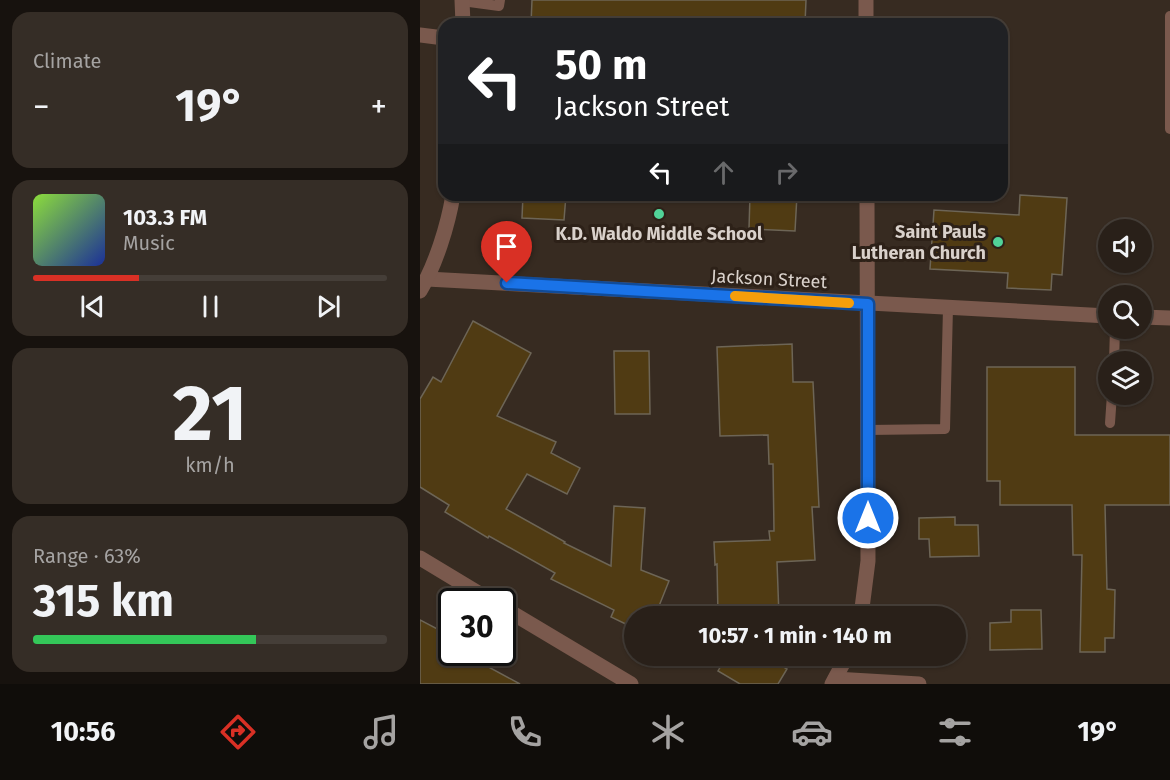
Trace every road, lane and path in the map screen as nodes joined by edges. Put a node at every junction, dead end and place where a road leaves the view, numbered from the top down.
1 (500, 0) edge
2 (866, 0) edge
3 (462, 1) edge
4 (1170, 16) edge
5 (462, 18) edge
6 (866, 18) edge
7 (420, 35) edge
8 (438, 37) edge
9 (1170, 54) edge
10 (1170, 129) edge
11 (452, 201) edge
12 (867, 201) edge
13 (424, 285) edge
14 (868, 304) junction
15 (948, 308) junction
16 (1098, 315) edge
17 (1152, 317) edge
18 (1170, 318) edge
19 (1111, 405) edge
20 (1110, 423) dead end
21 (868, 430) junction
22 (420, 558) edge
23 (470, 588) edge
24 (863, 606) edge
25 (516, 615) edge
26 (842, 666) edge
27 (833, 682) edge
28 (631, 684) edge
29 (920, 684) edge

1 - 3 lane
2 - 6 street
3 - 5 street
4 - 9 lane
7 - 8 street
9 - 10 lane
11 - 13 street
12 - 14 street
13 - 14 street, Jackson Street
14 - 15 street, Jackson Street
14 - 21 street
15 - 16 street, Jackson Street
15 - 21 lane
17 - 18 street
19 - 20 lane
21 - 24 street
22 - 23 street
25 - 28 street
26 - 27 street
27 - 29 street

